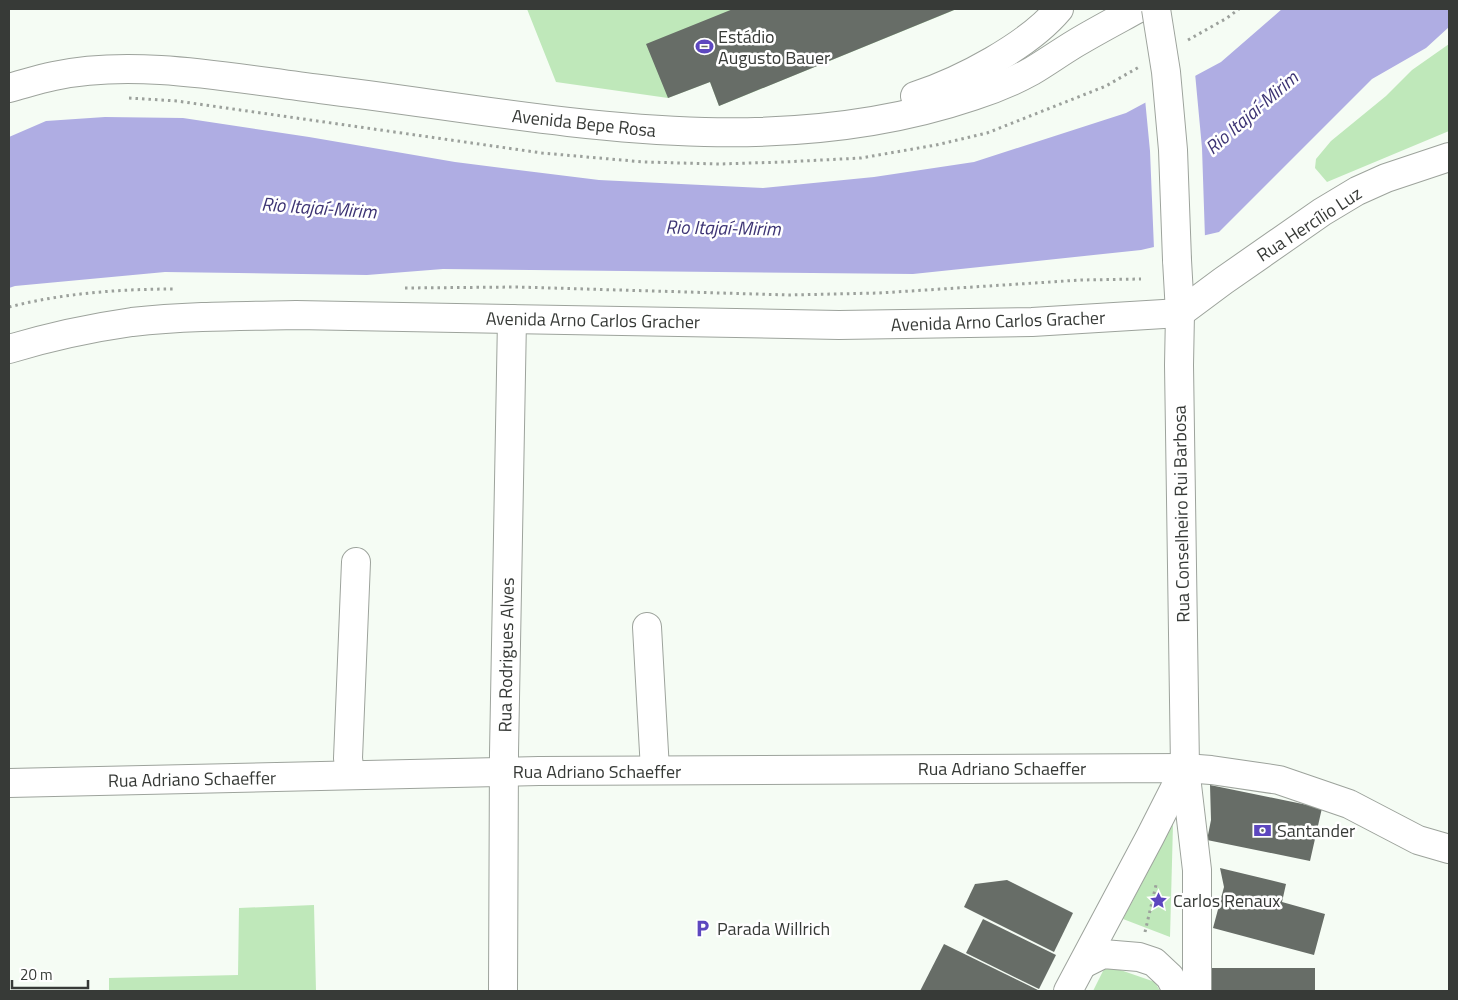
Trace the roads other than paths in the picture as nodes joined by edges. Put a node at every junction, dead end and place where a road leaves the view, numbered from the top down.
1 (1059, 9) edge
2 (1137, 9) edge
3 (1156, 9) edge
4 (9, 88) edge
5 (839, 127) junction
6 (1449, 157) edge
7 (1180, 313) junction
8 (512, 319) junction
9 (9, 349) edge
10 (356, 562) dead end
11 (647, 627) dead end
12 (1185, 768) junction
13 (654, 770) junction
14 (504, 771) junction
15 (350, 775) junction
16 (9, 783) edge
17 (1449, 848) edge
18 (1083, 964) junction
19 (503, 991) edge
20 (1068, 991) edge
21 (1177, 991) edge
22 (1197, 991) edge

1 - 5 main road
2 - 5 main road, Avenida Bepe Rosa
3 - 7 main road, Rua Conselheiro Rui Barbosa, bridge
4 - 5 main road, Avenida Bepe Rosa
6 - 7 main road, Rua Hercílio Luz
7 - 8 main road, Avenida Arno Carlos Gracher
7 - 12 main road, Rua Conselheiro Rui Barbosa
8 - 9 main road, Avenida Arno Carlos Gracher
8 - 14 main road, Rua Rodrigues Alves
10 - 15 main road
11 - 13 main road
12 - 13 main road, Rua Adriano Schaeffer
12 - 17 main road, Rua Adriano Schaeffer
12 - 18 main road
12 - 22 main road, Rua Conselheiro Rui Barbosa
13 - 14 main road, Rua Adriano Schaeffer
14 - 15 main road, Rua Adriano Schaeffer
14 - 19 main road, Rua Rodrigues Alves
15 - 16 main road, Rua Adriano Schaeffer
18 - 20 main road
18 - 21 main road

